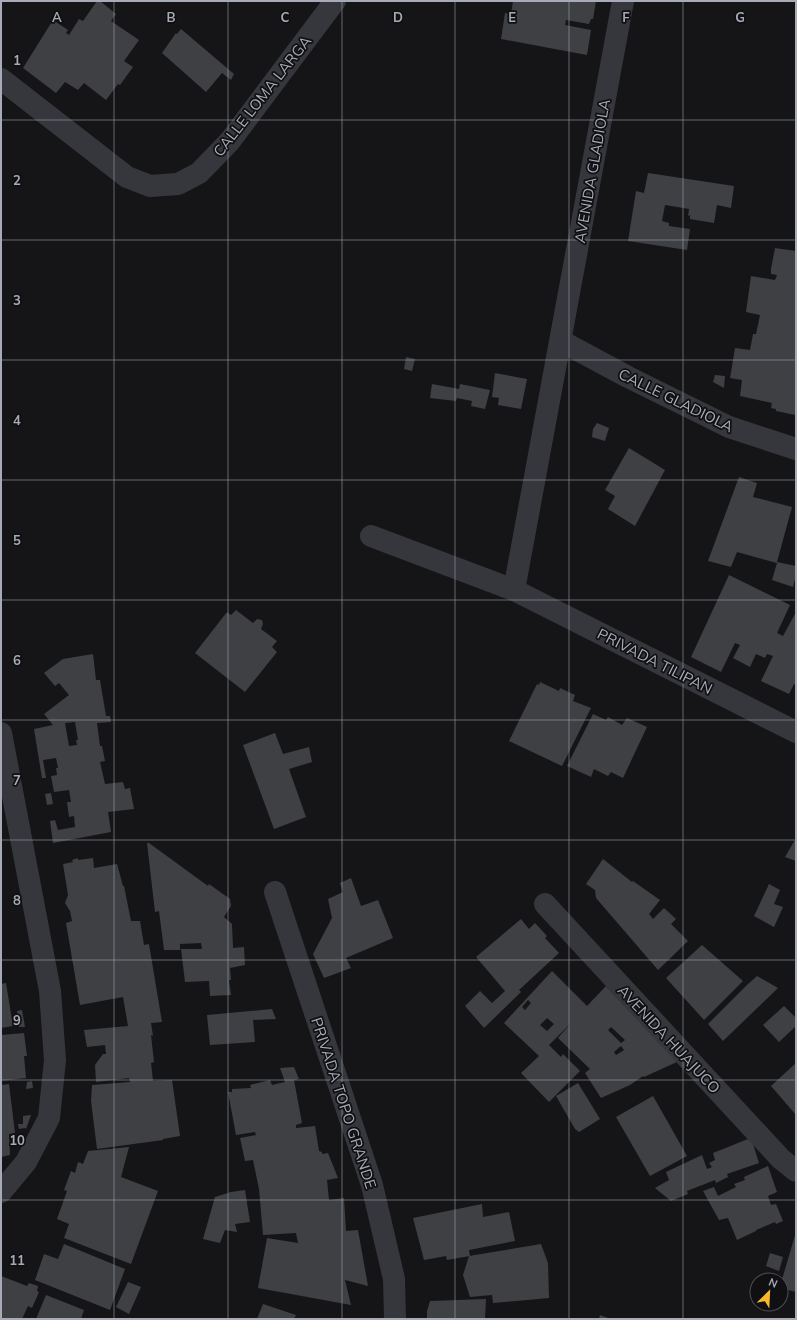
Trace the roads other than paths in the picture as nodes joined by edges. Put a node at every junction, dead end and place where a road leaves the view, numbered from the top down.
1 (335, 1) edge
2 (623, 1) edge
3 (1, 79) edge
4 (561, 341) junction
5 (796, 449) edge
6 (371, 536) dead end
7 (514, 590) junction
8 (796, 732) edge
9 (1, 733) edge
10 (275, 892) dead end
11 (545, 904) dead end
12 (796, 1171) edge
13 (1, 1192) edge
14 (395, 1319) edge

1 - 3 street, CALLE LOMA LARGA
2 - 4 street, AVENIDA GLADIOLA
4 - 5 street, CALLE GLADIOLA
4 - 7 street
6 - 7 street, PRIVADA TILIPAN
7 - 8 street, PRIVADA TILIPAN
9 - 13 street
10 - 14 street, PRIVADA TOPO GRANDE
11 - 12 street, AVENIDA HUAJUCO

